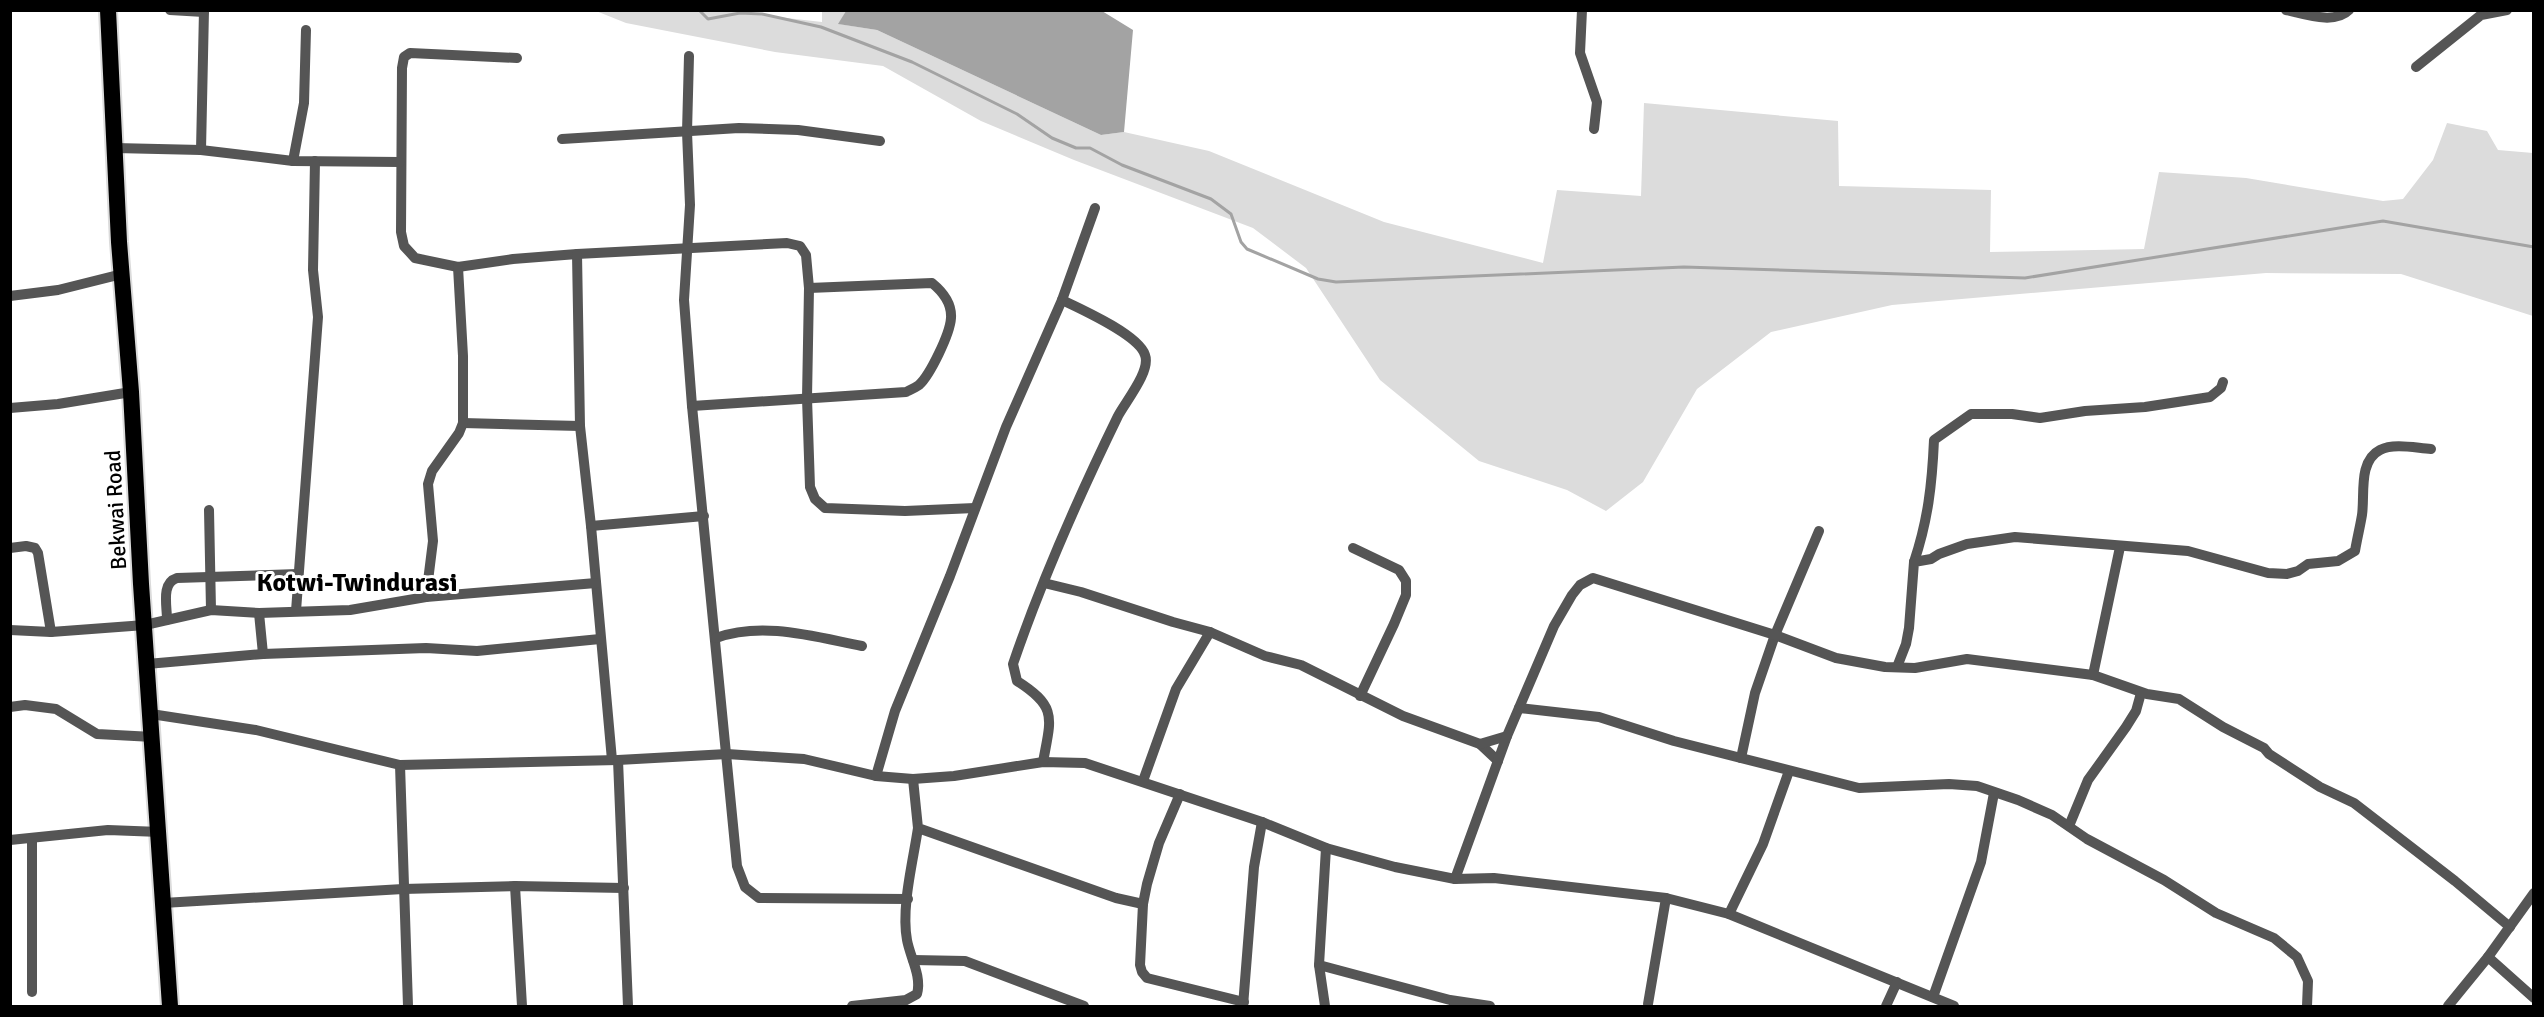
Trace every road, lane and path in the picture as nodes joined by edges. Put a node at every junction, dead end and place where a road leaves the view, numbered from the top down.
1 (108, 10) edge
2 (170, 10) edge
3 (1582, 10) edge
4 (2286, 10) edge
5 (2349, 10) edge
6 (2507, 10) edge
7 (204, 11) edge
8 (306, 30) dead end
9 (689, 56) dead end
10 (517, 58) dead end
11 (2416, 67) dead end
12 (1594, 129) dead end
13 (687, 132) junction
14 (562, 139) dead end
15 (880, 141) dead end
16 (115, 148) junction
17 (201, 150) junction
18 (293, 161) junction
19 (315, 161) junction
20 (400, 162) junction
21 (1095, 208) dead end
22 (688, 248) junction
23 (577, 254) junction
24 (458, 267) junction
25 (122, 274) junction
26 (809, 288) junction
27 (11, 293) edge
28 (1062, 300) junction
29 (2223, 382) dead end
30 (131, 392) junction
31 (807, 398) junction
32 (692, 406) junction
33 (10, 408) edge
34 (463, 423) junction
35 (580, 426) junction
36 (2431, 449) dead end
37 (975, 508) junction
38 (209, 510) dead end
39 (704, 516) junction
40 (591, 526) junction
41 (1819, 531) dead end
42 (2120, 547) junction
43 (10, 548) edge
44 (1353, 548) dead end
45 (1914, 562) junction
46 (298, 574) junction
47 (210, 575) junction
48 (596, 583) junction
49 (1044, 583) junction
50 (426, 597) junction
51 (211, 610) junction
52 (296, 611) junction
53 (259, 613) junction
54 (167, 620) junction
55 (145, 625) junction
56 (10, 630) edge
57 (51, 632) junction
58 (1210, 632) junction
59 (1775, 635) junction
60 (716, 638) junction
61 (600, 639) junction
62 (862, 646) dead end
63 (263, 654) junction
64 (147, 664) junction
65 (1897, 667) junction
66 (2093, 675) junction
67 (2141, 693) junction
68 (1360, 696) junction
69 (10, 707) edge
70 (1519, 708) junction
71 (151, 714) junction
72 (153, 736) junction
73 (1507, 736) junction
74 (1480, 744) junction
75 (727, 754) junction
76 (1741, 758) junction
77 (615, 760) junction
78 (1498, 761) junction
79 (1043, 762) junction
80 (400, 765) junction
81 (1789, 771) junction
82 (876, 776) junction
83 (913, 779) junction
84 (1143, 782) junction
85 (1994, 793) junction
86 (1180, 794) junction
87 (1262, 822) junction
88 (2069, 826) junction
89 (918, 828) junction
90 (160, 832) junction
91 (32, 838) junction
92 (10, 840) edge
93 (1326, 848) junction
94 (1455, 879) junction
95 (515, 886) junction
96 (624, 888) junction
97 (403, 889) junction
98 (2534, 893) edge
99 (1666, 898) junction
100 (908, 899) junction
101 (163, 903) junction
102 (1143, 904) junction
103 (1729, 914) junction
104 (2510, 927) junction
105 (2488, 957) junction
106 (913, 960) junction
107 (1319, 965) junction
108 (1897, 982) junction
109 (32, 992) dead end
110 (1933, 997) junction
111 (2534, 998) edge
112 (1243, 1004) edge
113 (170, 1006) edge
114 (408, 1006) edge
115 (522, 1006) edge
116 (628, 1006) edge
117 (852, 1006) edge
118 (1084, 1006) edge
119 (1325, 1006) edge
120 (1490, 1006) edge
121 (1648, 1006) edge
122 (1886, 1006) edge
123 (1954, 1006) edge
124 (2307, 1006) edge
125 (2448, 1006) edge

1 - 16 highway, Bekwai Road
2 - 7 street
3 - 12 street
4 - 5 street
6 - 11 street
7 - 17 street
8 - 18 street
9 - 13 street
10 - 20 street
13 - 14 street
13 - 15 street
13 - 22 street
16 - 17 street
16 - 25 highway, Bekwai Road
17 - 18 street
18 - 19 street
19 - 20 street
19 - 46 street
20 - 24 street
21 - 28 street
22 - 23 street
22 - 26 street
22 - 32 street
23 - 24 street
23 - 35 street
24 - 34 street
25 - 27 street
25 - 30 highway, Bekwai Road
26 - 31 street
26 - 31 street
28 - 37 street
28 - 49 street
29 - 45 street
30 - 33 street
30 - 55 highway, Bekwai Road
31 - 32 street
31 - 37 street
32 - 39 street
34 - 35 street
34 - 50 street
35 - 40 street
36 - 42 street
37 - 82 street
38 - 47 street
39 - 40 street
39 - 60 street
40 - 48 street
41 - 59 street
42 - 45 street
42 - 66 street
43 - 57 street
44 - 68 street
45 - 65 street
46 - 47 street
46 - 52 street
47 - 51 street
47 - 54 street
48 - 50 street
48 - 61 street
49 - 58 street
49 - 79 street
50 - 52 street
51 - 53 street
51 - 54 street
52 - 53 street
53 - 63 street
54 - 55 street
55 - 57 street
55 - 64 highway, Bekwai Road
56 - 57 street
58 - 68 street
58 - 84 street
59 - 65 street
59 - 70 street
59 - 76 street
60 - 62 street
60 - 75 street
61 - 63 street
61 - 77 street
63 - 64 street
64 - 71 highway, Bekwai Road
65 - 66 street
66 - 67 street
67 - 88 street
67 - 104 street
68 - 74 street
69 - 72 street
70 - 73 street
70 - 76 street
71 - 72 highway, Bekwai Road
71 - 80 street
72 - 90 highway, Bekwai Road
73 - 74 street
73 - 78 street
74 - 78 street
75 - 77 street
75 - 82 street
75 - 100 street
76 - 81 street
77 - 80 street
77 - 96 street
78 - 94 street
79 - 83 street
79 - 84 street
80 - 97 street
81 - 85 street
81 - 103 street
82 - 83 street
83 - 89 street
84 - 86 street
85 - 88 street
85 - 110 street
86 - 87 street
86 - 102 street
87 - 93 street
87 - 112 street
88 - 124 street
89 - 100 street
89 - 102 street
90 - 91 street
90 - 101 highway, Bekwai Road
91 - 92 street
91 - 109 street
93 - 94 street
93 - 107 street
94 - 99 street
95 - 96 street
95 - 97 street
95 - 115 street
96 - 116 street
97 - 101 street
97 - 114 street
98 - 104 street
99 - 103 street
99 - 121 street
100 - 106 street
101 - 113 highway, Bekwai Road
102 - 112 street
103 - 108 street
104 - 105 street
105 - 111 street
105 - 125 street
106 - 117 street
106 - 118 street
107 - 119 street
107 - 120 street
108 - 110 street
108 - 122 street
110 - 123 street

